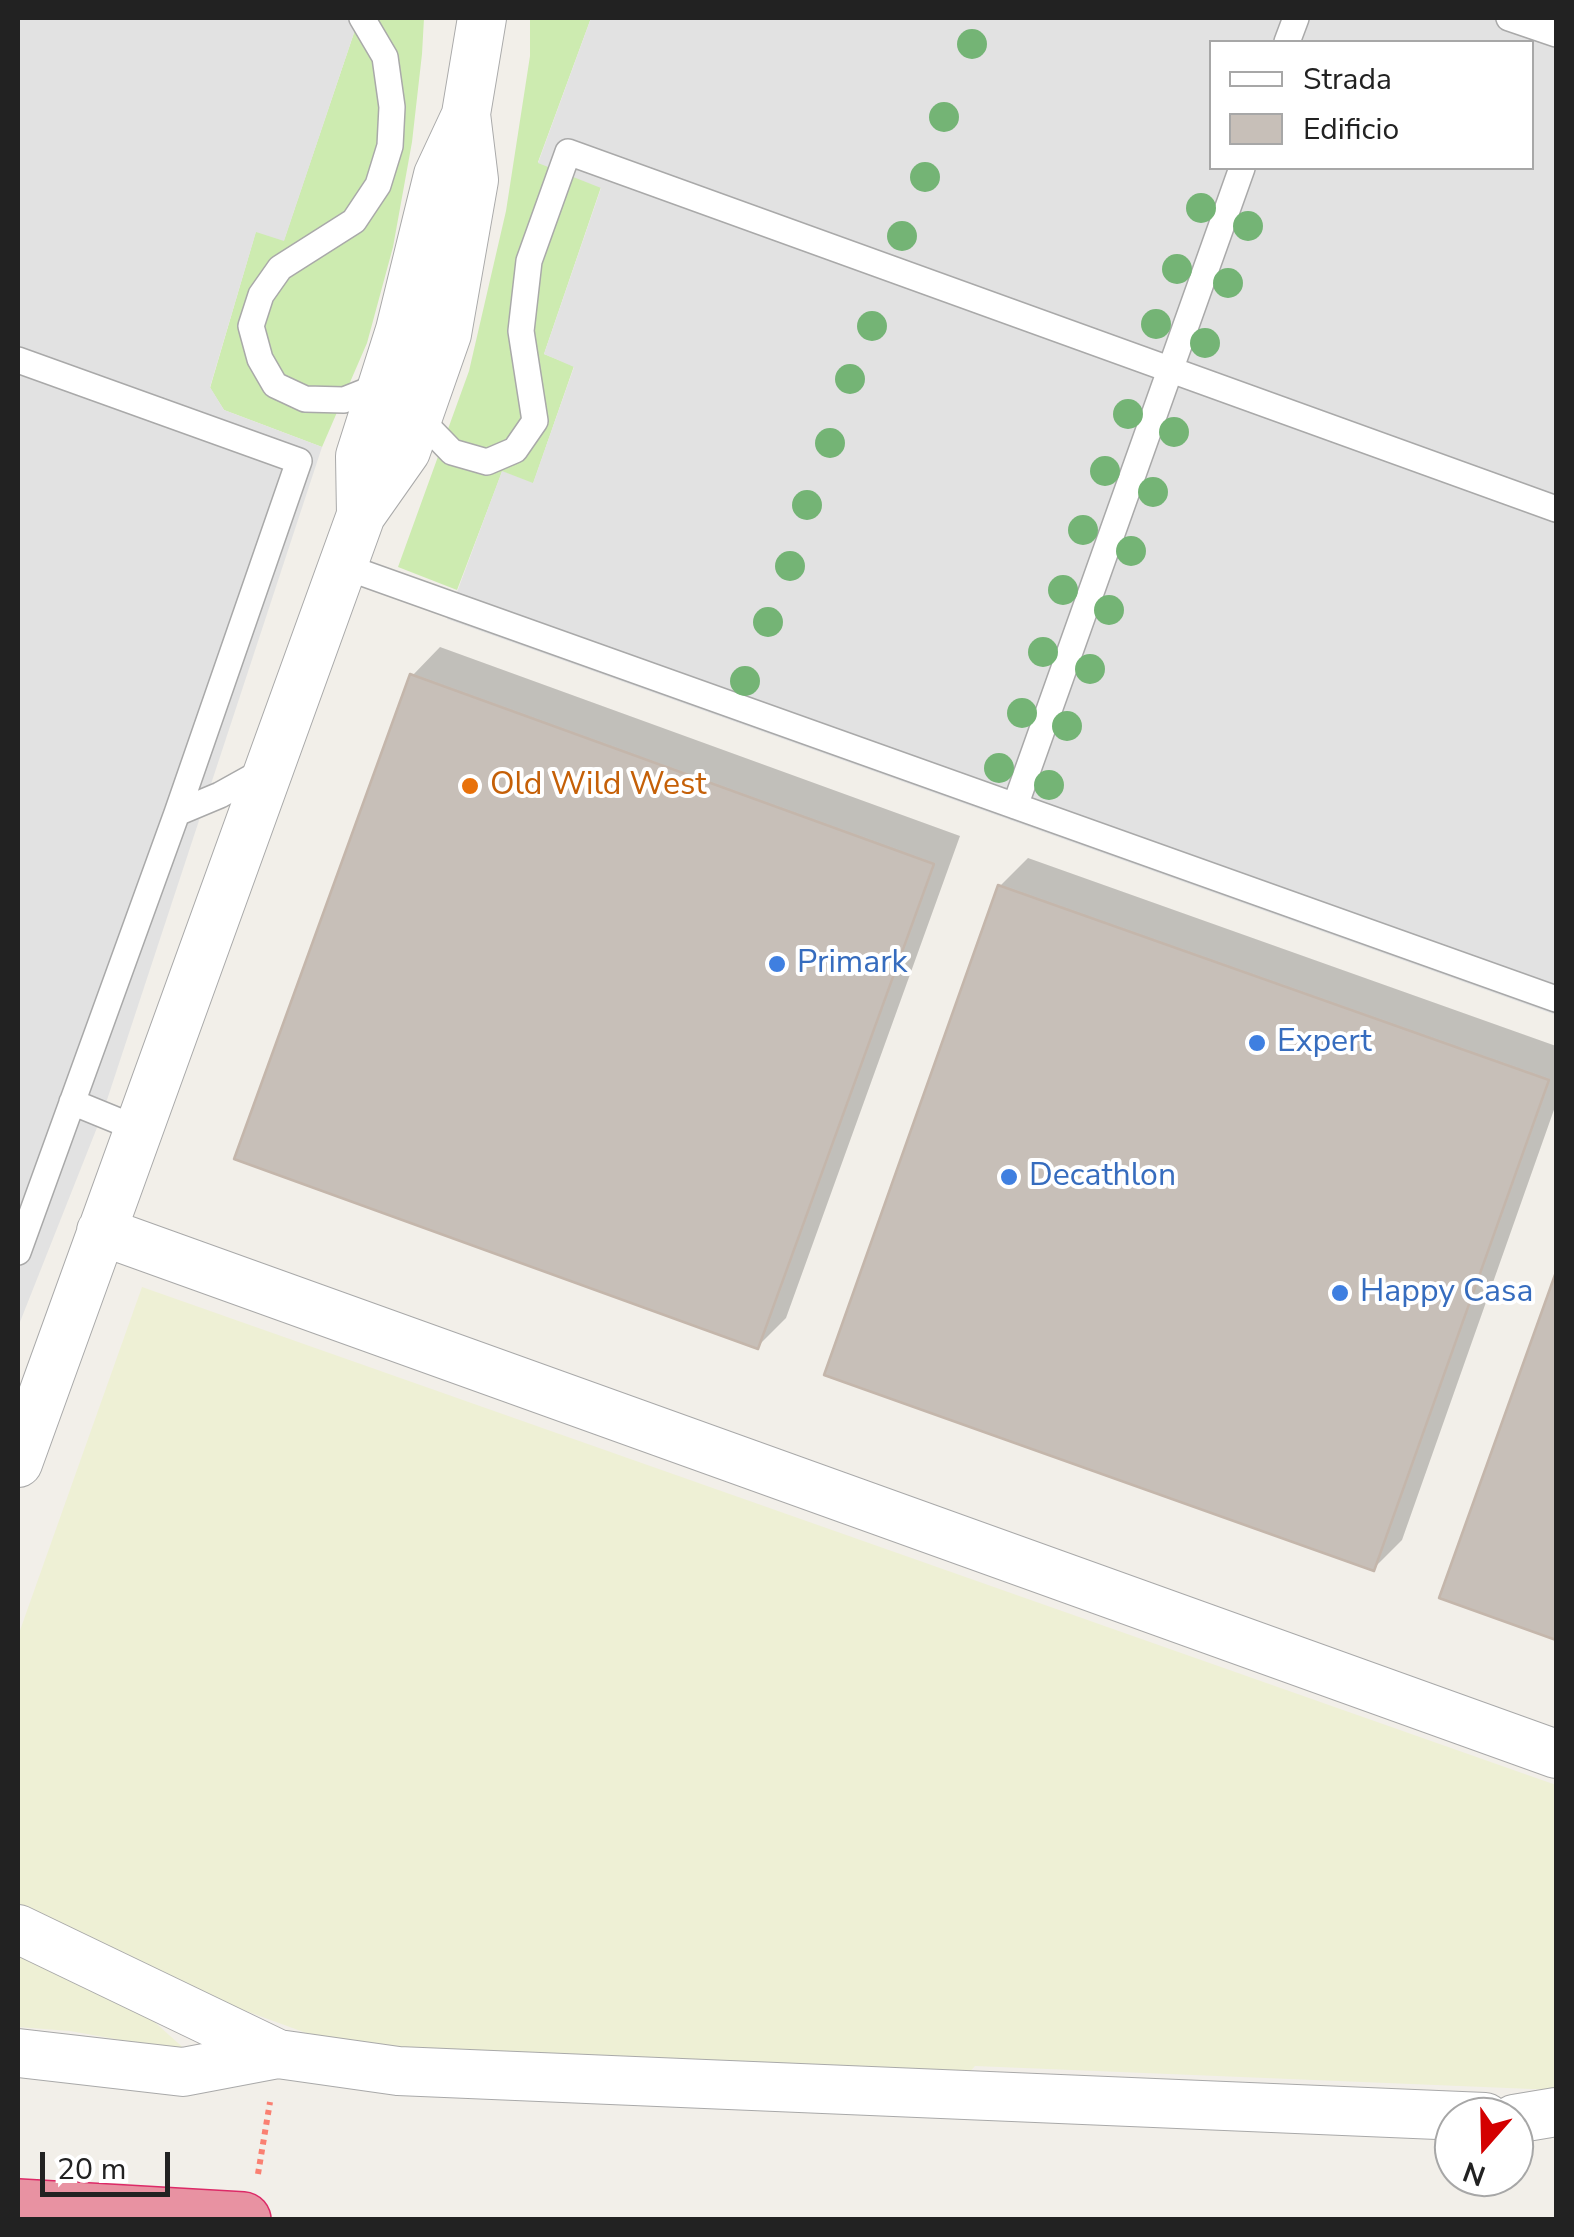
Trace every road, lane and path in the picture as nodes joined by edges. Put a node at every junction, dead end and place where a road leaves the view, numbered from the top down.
1 (362, 18) edge
2 (1509, 18) edge
3 (474, 32) edge
4 (1556, 34) edge
5 (466, 114) junction
6 (1241, 170) edge
7 (18, 360) edge
8 (1168, 371) junction
9 (384, 384) junction
10 (420, 418) junction
11 (1556, 509) edge
12 (362, 514) junction
13 (343, 566) junction
14 (269, 768) junction
15 (1015, 806) junction
16 (178, 812) junction
17 (1556, 998) edge
18 (72, 1102) junction
19 (138, 1129) junction
20 (100, 1231) junction
21 (18, 1252) edge
22 (18, 1463) edge
23 (1556, 1754) edge
24 (18, 1930) edge
25 (18, 2053) edge
26 (278, 2054) junction
27 (1434, 2115) edge
28 (250, 2201) edge
29 (29, 2208) edge

1 - 9 lane
2 - 4 lane
3 - 5 street
5 - 9 street
5 - 10 street
6 - 8 lane
7 - 16 lane
8 - 10 lane
8 - 11 lane
8 - 15 lane
9 - 12 street
10 - 12 street
12 - 13 street
13 - 14 street
13 - 15 lane
14 - 16 lane
14 - 19 street
15 - 17 lane
16 - 18 lane
18 - 19 lane
18 - 21 lane
19 - 20 street
20 - 22 street
20 - 23 street
24 - 26 street
25 - 26 street
26 - 27 street
26 - 28 path
28 - 29 highway

